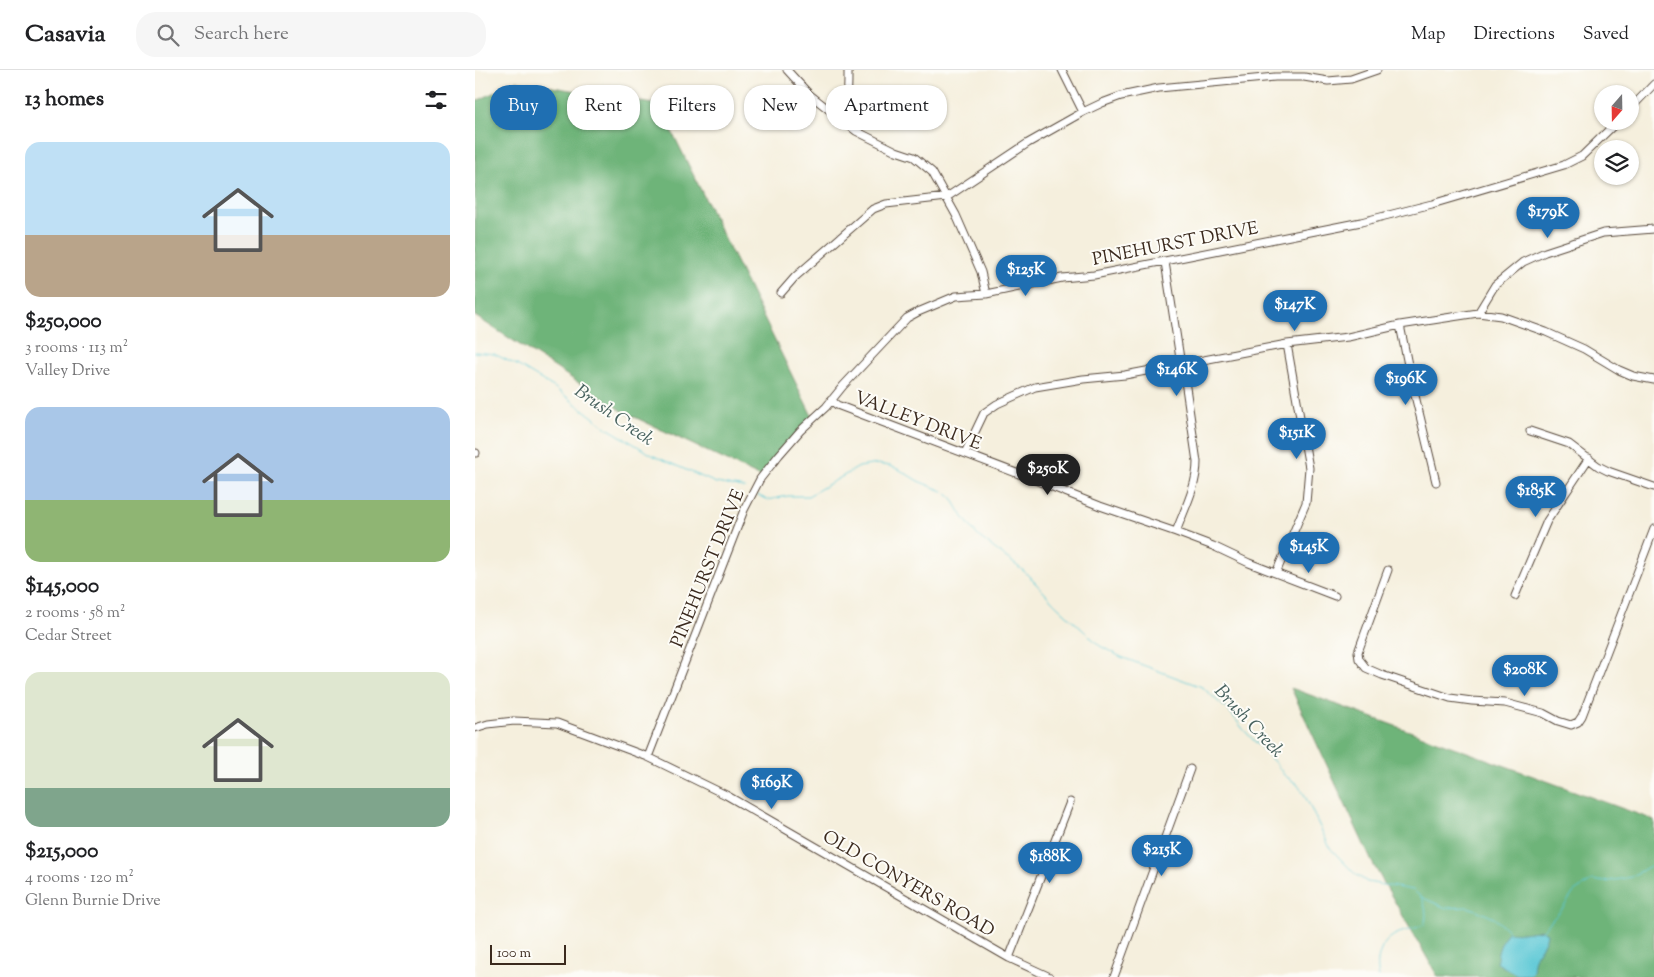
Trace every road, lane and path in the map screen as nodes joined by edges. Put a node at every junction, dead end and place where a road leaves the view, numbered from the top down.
1 (787, 70) edge
2 (848, 70) edge
3 (1062, 70) edge
4 (1377, 70) edge
5 (1654, 84) edge
6 (847, 85) edge
7 (1639, 100) edge
8 (826, 108) edge
9 (1083, 112) junction
10 (855, 130) edge
11 (1609, 130) edge
12 (947, 197) junction
13 (1654, 229) edge
14 (1165, 262) junction
15 (781, 293) dead end
16 (986, 294) junction
17 (1478, 313) junction
18 (1400, 325) junction
19 (1287, 344) junction
20 (1181, 365) junction
21 (1654, 380) edge
22 (831, 400) junction
23 (1529, 431) dead end
24 (965, 453) junction
25 (1589, 458) junction
26 (1436, 482) dead end
27 (1654, 487) edge
28 (1654, 529) edge
29 (1176, 532) junction
30 (1388, 570) dead end
31 (1276, 573) junction
32 (1335, 596) dead end
33 (1515, 596) dead end
34 (475, 728) edge
35 (647, 757) junction
36 (1190, 769) dead end
37 (1070, 802) dead end
38 (1009, 958) junction
39 (1050, 977) edge
40 (1114, 977) edge

1 - 8 street
2 - 6 street
3 - 9 street
4 - 9 street
5 - 7 street
9 - 12 street
10 - 12 street
11 - 14 street, PINEHURST DRIVE
12 - 15 street
12 - 16 street
13 - 17 street
14 - 16 street, PINEHURST DRIVE
14 - 20 street
16 - 22 street, PINEHURST DRIVE
17 - 18 street
17 - 21 street
18 - 19 street
18 - 26 street
19 - 20 street
19 - 31 street
20 - 24 street
20 - 29 street
22 - 24 street, VALLEY DRIVE
22 - 35 street, PINEHURST DRIVE
23 - 25 street
24 - 29 street, VALLEY DRIVE
25 - 27 street
25 - 33 street
28 - 30 street
29 - 31 street, VALLEY DRIVE
31 - 32 street, VALLEY DRIVE
34 - 35 street, OLD CONYERS ROAD
35 - 38 street, OLD CONYERS ROAD
36 - 40 street
37 - 38 street
38 - 39 street, OLD CONYERS ROAD

